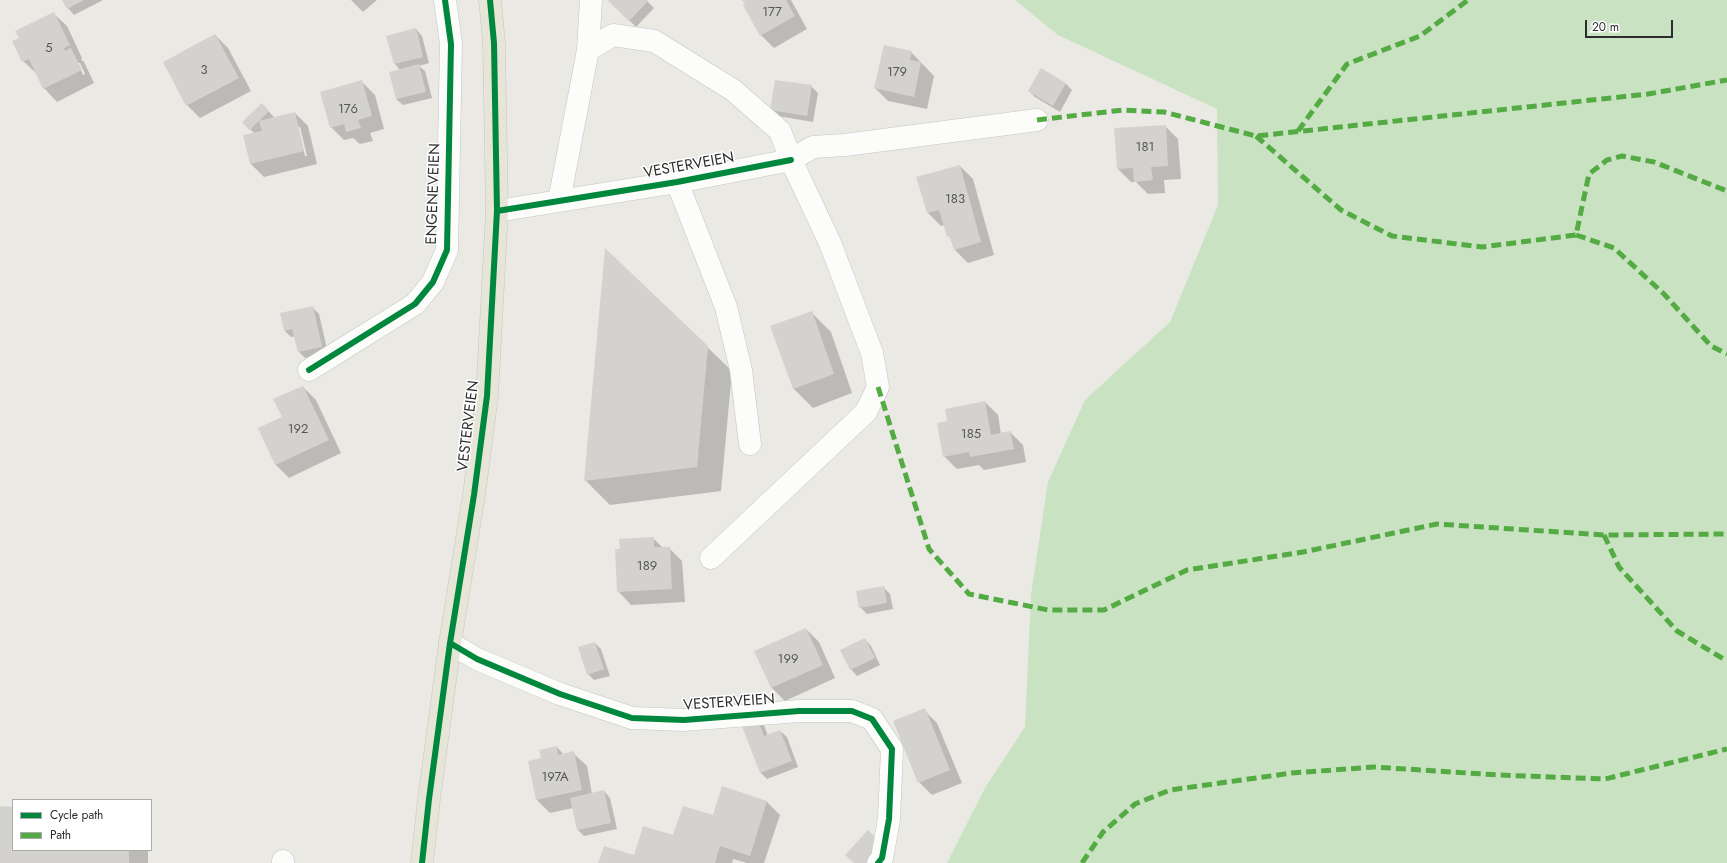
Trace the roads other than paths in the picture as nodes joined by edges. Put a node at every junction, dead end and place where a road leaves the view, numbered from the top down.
1 (445, 0) edge
2 (490, 0) edge
3 (591, 0) edge
4 (588, 50) junction
5 (1037, 120) dead end
6 (791, 160) junction
7 (677, 182) junction
8 (559, 201) junction
9 (497, 211) junction
10 (309, 370) dead end
11 (750, 444) dead end
12 (711, 558) dead end
13 (450, 643) junction
14 (422, 863) edge
15 (878, 863) edge

1 - 10 street, ENGENEVEIEN
2 - 9 main road, VESTERVEIEN
3 - 4 street
4 - 6 street
4 - 8 street
5 - 6 street, VESTERVEIEN
6 - 7 street, VESTERVEIEN
6 - 12 street
7 - 8 street, VESTERVEIEN
7 - 11 street, VESTERVEIEN
8 - 9 street, VESTERVEIEN
9 - 13 main road, VESTERVEIEN
13 - 14 main road, VESTERVEIEN
13 - 15 street, VESTERVEIEN

